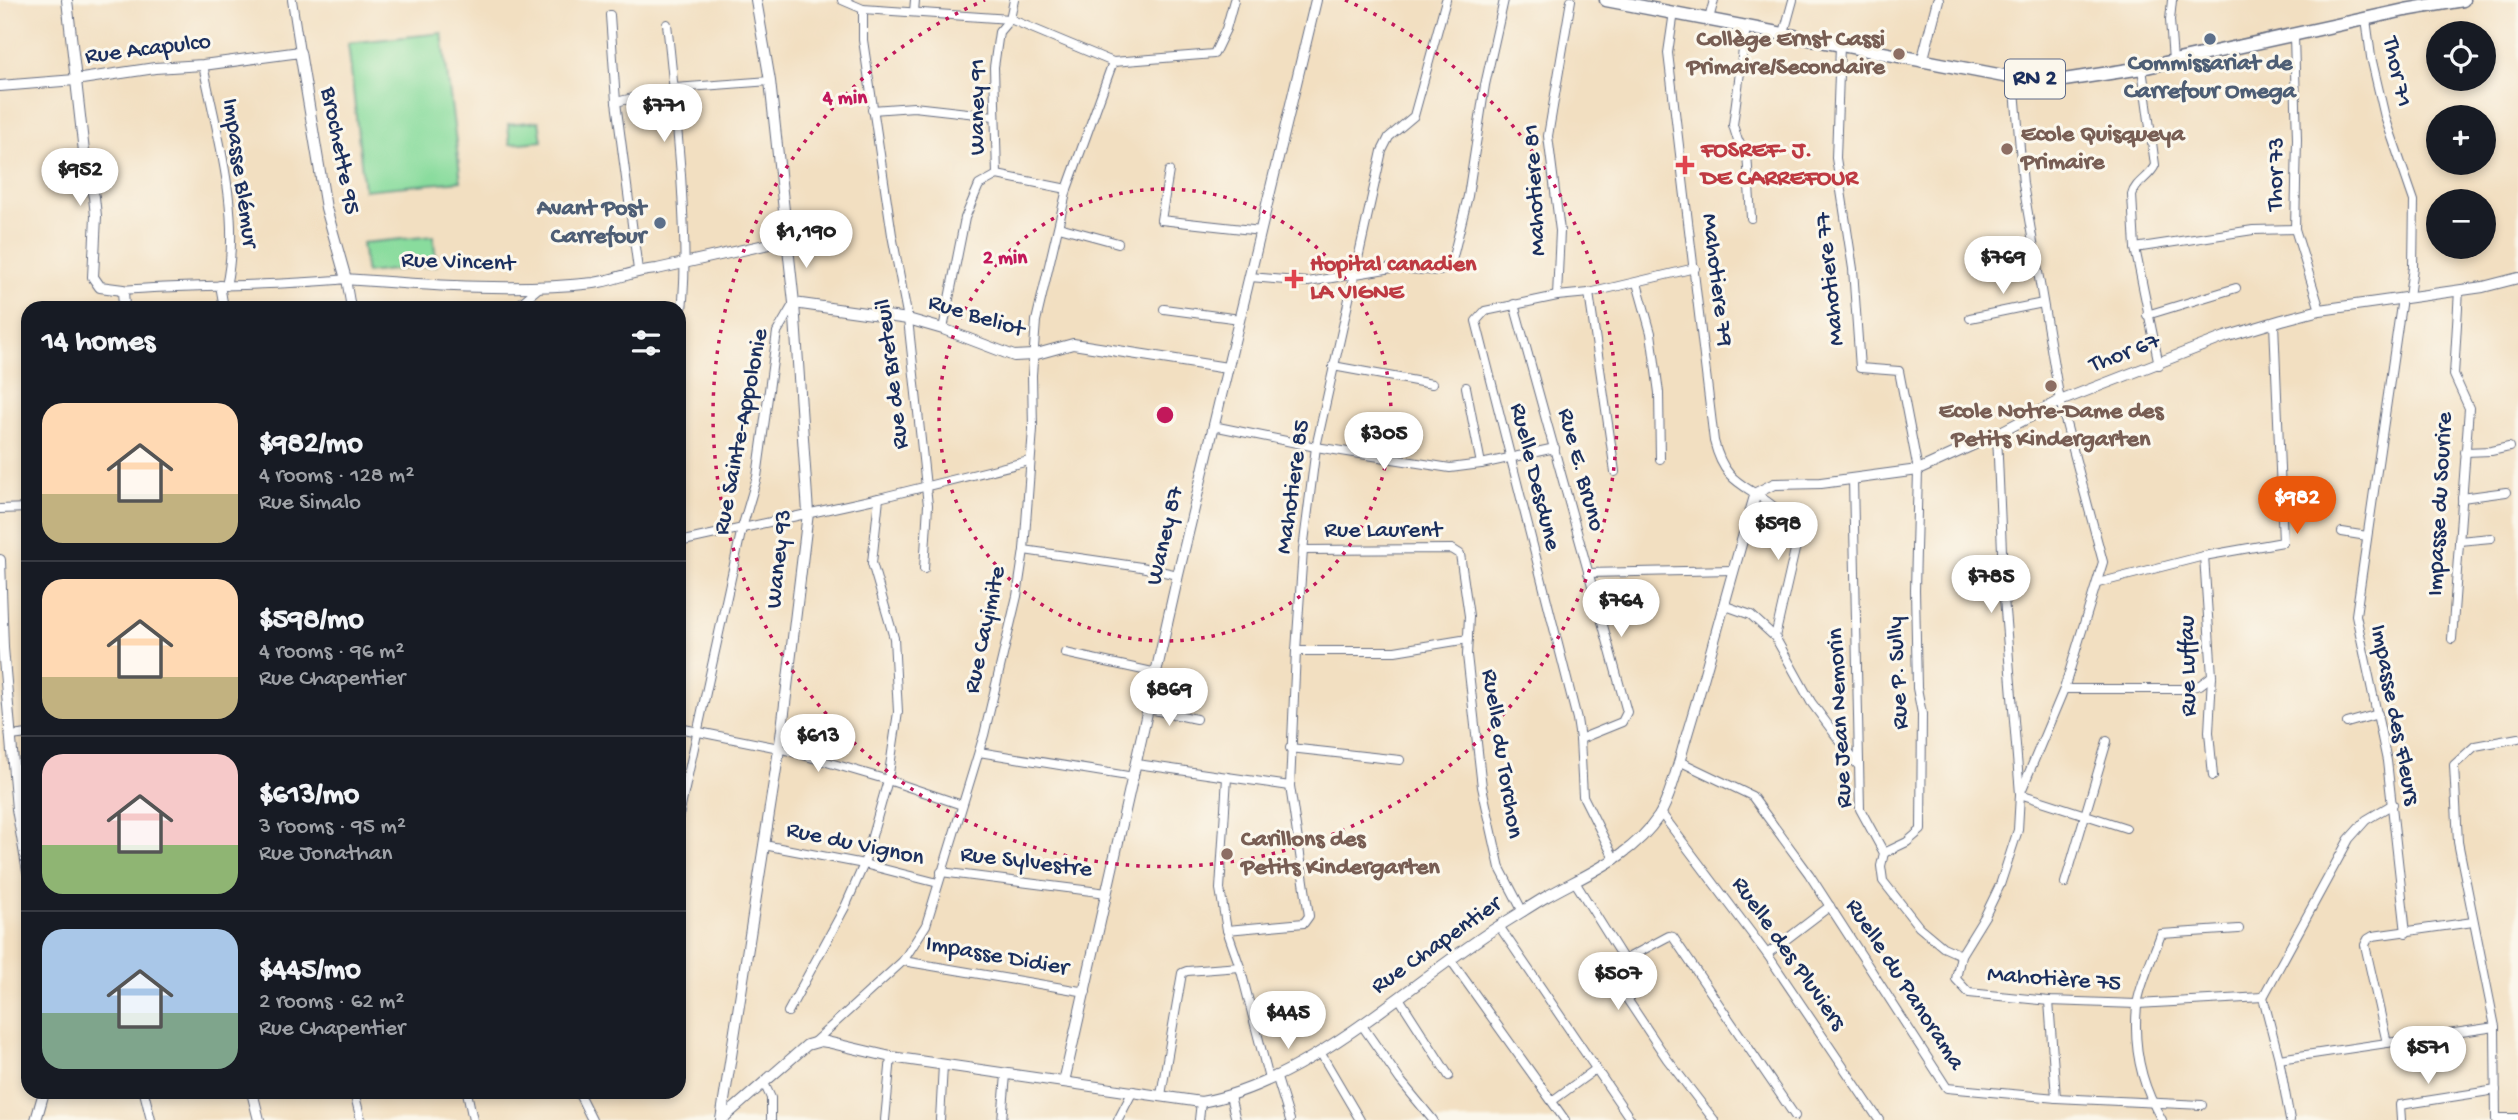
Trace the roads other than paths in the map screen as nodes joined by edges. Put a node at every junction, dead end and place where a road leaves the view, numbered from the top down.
1 (67, 0) edge
2 (292, 0) edge
3 (756, 0) edge
4 (842, 0) edge
5 (915, 0) edge
6 (1014, 0) edge
7 (1234, 0) edge
8 (1315, 0) edge
9 (1446, 0) edge
10 (1504, 0) edge
11 (1571, 0) edge
12 (1714, 0) edge
13 (1793, 0) edge
14 (1938, 0) edge
15 (2172, 0) edge
16 (2463, 0) edge
17 (1615, 1) edge
18 (863, 9) junction
19 (914, 12) junction
20 (1674, 12) junction
21 (610, 15) dead end
22 (1010, 19) junction
23 (1709, 19) junction
24 (2366, 19) junction
25 (667, 24) dead end
26 (1746, 27) junction
27 (1784, 33) junction
28 (2294, 36) junction
29 (1840, 45) junction
30 (299, 52) junction
31 (2173, 61) junction
32 (1113, 62) junction
33 (1922, 62) junction
34 (203, 65) junction
35 (2142, 68) junction
36 (2014, 78) junction
37 (75, 80) junction
38 (770, 81) junction
39 (0, 86) edge
40 (675, 88) junction
41 (616, 102) junction
42 (872, 110) junction
43 (994, 116) junction
44 (1169, 171) dead end
45 (997, 175) junction
46 (1068, 189) junction
47 (1751, 218) dead end
48 (1059, 227) junction
49 (2295, 229) junction
50 (1261, 231) junction
51 (787, 240) junction
52 (1118, 243) dead end
53 (2135, 248) junction
54 (686, 262) junction
55 (1695, 268) junction
56 (638, 270) junction
57 (1356, 275) junction
58 (1250, 277) junction
59 (2518, 278) edge
60 (346, 279) junction
61 (1637, 282) junction
62 (223, 285) junction
63 (541, 286) junction
64 (2236, 288) dead end
65 (123, 290) junction
66 (2459, 290) junction
67 (1590, 293) junction
68 (1557, 296) junction
69 (2405, 297) junction
70 (124, 301) edge
71 (224, 301) edge
72 (350, 301) edge
73 (523, 301) edge
74 (684, 301) edge
75 (794, 303) junction
76 (2043, 303) junction
77 (1514, 304) junction
78 (1164, 309) dead end
79 (2320, 310) junction
80 (2147, 315) junction
81 (908, 318) junction
82 (1970, 318) dead end
83 (1240, 319) junction
84 (2274, 323) junction
85 (943, 329) junction
86 (1033, 355) junction
87 (2159, 365) junction
88 (1334, 366) junction
89 (1227, 368) junction
90 (1432, 384) dead end
91 (1466, 387) dead end
92 (2060, 401) junction
93 (1213, 426) junction
94 (1997, 434) junction
95 (1316, 446) junction
96 (2509, 447) dead end
97 (1555, 448) junction
98 (2466, 452) junction
99 (1509, 458) junction
100 (1660, 459) dead end
101 (1029, 461) junction
102 (1481, 464) junction
103 (1918, 470) junction
104 (1615, 472) dead end
105 (1853, 479) junction
106 (926, 486) junction
107 (2506, 492) dead end
108 (1756, 493) junction
109 (879, 498) junction
110 (2462, 498) junction
111 (21, 508) edge
112 (0, 509) edge
113 (808, 513) junction
114 (742, 528) junction
115 (2342, 532) dead end
116 (2367, 536) junction
117 (2491, 538) dead end
118 (686, 540) edge
119 (2459, 541) junction
120 (1024, 550) junction
121 (1303, 550) junction
122 (2204, 556) junction
123 (0, 560) edge
124 (924, 569) dead end
125 (1733, 570) junction
126 (1588, 573) junction
127 (1178, 575) junction
128 (2098, 583) junction
129 (1723, 605) junction
130 (1775, 636) junction
131 (1468, 639) junction
132 (2452, 639) dead end
133 (2, 648) edge
134 (1296, 651) junction
135 (1065, 653) dead end
136 (1157, 673) junction
137 (2213, 676) junction
138 (2064, 689) junction
139 (1149, 709) junction
140 (2378, 714) junction
141 (1196, 719) dead end
142 (2347, 723) dead end
143 (686, 730) edge
144 (696, 732) junction
145 (21, 735) edge
146 (11, 736) junction
147 (2518, 738) edge
148 (1580, 739) junction
149 (2107, 741) dead end
150 (1290, 747) junction
151 (779, 748) junction
152 (979, 752) junction
153 (1400, 760) dead end
154 (1679, 761) junction
155 (1137, 764) junction
156 (1857, 764) junction
157 (2213, 776) dead end
158 (1134, 777) junction
159 (1227, 777) junction
160 (888, 780) junction
161 (686, 781) edge
162 (1290, 786) junction
163 (2020, 794) junction
164 (2393, 804) junction
165 (962, 805) junction
166 (1661, 813) junction
167 (2085, 814) junction
168 (2126, 828) dead end
169 (21, 832) edge
170 (764, 845) junction
171 (1884, 853) junction
172 (1615, 860) junction
173 (864, 864) junction
174 (941, 872) junction
175 (938, 883) junction
176 (1574, 883) junction
177 (2064, 883) dead end
178 (1107, 893) junction
179 (1830, 906) junction
180 (1523, 912) junction
181 (2473, 922) junction
182 (1499, 926) junction
183 (2239, 929) dead end
184 (1227, 930) junction
185 (2406, 933) junction
186 (1767, 954) junction
187 (1961, 955) junction
188 (1450, 959) junction
189 (1624, 960) junction
190 (903, 961) junction
191 (1240, 967) junction
192 (1086, 992) junction
193 (2263, 996) junction
194 (1399, 998) junction
195 (2049, 1001) junction
196 (2137, 1004) junction
197 (788, 1012) dead end
198 (1361, 1024) junction
199 (2494, 1027) junction
200 (813, 1043) junction
201 (2387, 1043) junction
202 (1320, 1052) junction
203 (891, 1057) junction
204 (2279, 1059) junction
205 (943, 1065) junction
206 (1596, 1069) junction
207 (1006, 1074) junction
208 (1448, 1076) dead end
209 (1273, 1077) junction
210 (1064, 1082) junction
211 (764, 1083) junction
212 (2496, 1090) junction
213 (1133, 1091) junction
214 (1161, 1095) junction
215 (1230, 1096) junction
216 (2056, 1098) junction
217 (42, 1099) edge
218 (146, 1099) edge
219 (254, 1099) edge
220 (356, 1099) edge
221 (468, 1099) edge
222 (582, 1099) edge
223 (1552, 1101) junction
224 (1201, 1102) junction
225 (2152, 1104) junction
226 (2202, 1105) dead end
227 (1795, 1115) dead end
228 (2518, 1118) edge
229 (2496, 1119) edge
230 (36, 1120) edge
231 (151, 1120) edge
232 (259, 1120) edge
233 (361, 1120) edge
234 (472, 1120) edge
235 (592, 1120) edge
236 (721, 1120) edge
237 (771, 1120) edge
238 (885, 1120) edge
239 (940, 1120) edge
240 (1002, 1120) edge
241 (1118, 1120) edge
242 (1199, 1120) edge
243 (1236, 1120) edge
244 (1290, 1120) edge
245 (1360, 1120) edge
246 (1433, 1120) edge
247 (1565, 1120) edge
248 (1631, 1120) edge
249 (1714, 1120) edge
250 (1879, 1120) edge
251 (2162, 1120) edge
252 (2290, 1120) edge
253 (2401, 1120) edge

1 - 37 street
2 - 30 street, Brochette 95
3 - 38 street, Waney 93
4 - 18 street
5 - 19 street
6 - 22 street, Waney 91
7 - 32 street
8 - 50 street, Waney 87
9 - 57 street, Mahotiere 85
10 - 57 street
11 - 68 street, Mahotiere 81
12 - 23 street
13 - 27 street
14 - 33 street
15 - 31 street
16 - 24 main road, RN 2
17 - 20 main road, RN 2
18 - 19 street
18 - 42 street, Rue de Breteuil
19 - 22 street
20 - 23 main road, RN 2
20 - 55 street, Mahotiere 79
21 - 41 street
22 - 32 street
22 - 43 street, Waney 91
23 - 26 main road, RN 2
24 - 28 main road, RN 2
24 - 69 street, Thor 71
25 - 40 street
26 - 27 main road, RN 2
26 - 47 street
27 - 29 main road, RN 2
28 - 31 main road, RN 2
28 - 49 street, Thor 73
29 - 33 main road, RN 2
29 - 103 street, Mahotiere 77
30 - 34 street, Rue Acapulco
30 - 60 street, Brochette 95
31 - 35 main road, RN 2
32 - 46 street, Rue Cayimite
33 - 36 main road, RN 2
34 - 37 street, Rue Acapulco
34 - 62 street, Impasse Blémur
35 - 36 main road, RN 2
35 - 53 street
36 - 76 street, Mahotière 75
37 - 39 street, Rue Acapulco
37 - 65 street
38 - 40 street
38 - 51 street, Waney 93
40 - 41 street
40 - 54 street
41 - 56 street
42 - 43 street
42 - 81 street, Rue de Breteuil
43 - 45 street, Waney 91
44 - 50 street
45 - 46 street
45 - 85 street, Waney 91
46 - 48 street, Rue Cayimite
48 - 52 street
48 - 86 street, Rue Cayimite
49 - 53 street
49 - 79 street, Thor 73
50 - 58 street, Waney 87
51 - 54 street, Rue Vincent
51 - 75 street, Waney 93
53 - 80 street
54 - 56 street, Rue Vincent
54 - 74 street
55 - 61 street, Ruelle Desdune
55 - 108 street, Mahotiere 79
56 - 63 street, Rue Vincent
57 - 58 street
57 - 88 street, Mahotiere 85
58 - 83 street, Waney 87
59 - 66 street, Thor 67
60 - 62 street, Rue Vincent
60 - 63 street, Rue Vincent
60 - 72 street, Brochette 95
61 - 67 street, Ruelle Desdune
61 - 100 street
62 - 65 street, Rue Vincent
62 - 71 street, Impasse Blémur
63 - 73 street
64 - 80 street
65 - 70 street
66 - 69 street, Thor 67
66 - 98 street, Impasse du Sourire
67 - 68 street, Ruelle Desdune
67 - 104 street
68 - 77 street, Ruelle Desdune
69 - 79 street, Thor 67
69 - 116 street, Impasse des Fleurs
75 - 81 street, Rue Beliot
75 - 113 street, Waney 93
75 - 114 street, Rue Sainte-Appolonie
76 - 82 street
76 - 92 street, Mahotière 75
77 - 97 street, Rue E. Bruno
77 - 99 street, Ruelle Desdune
78 - 83 street
79 - 84 street, Thor 67
80 - 87 street
81 - 85 street, Rue Beliot
81 - 106 street, Rue de Breteuil
83 - 89 street, Waney 87
84 - 87 street, Thor 67
84 - 122 street
85 - 86 street, Rue Beliot
86 - 89 street, Rue Beliot
86 - 101 street, Rue Cayimite
87 - 92 street, Thor 67
88 - 90 street
88 - 95 street, Mahotiere 85
89 - 93 street, Waney 87
91 - 102 street
92 - 94 street, Thor 67
92 - 128 street, Mahotière 75
93 - 95 street
93 - 127 street, Waney 87
94 - 103 street, Thor 67
94 - 163 street
95 - 102 street
95 - 121 street, Mahotiere 85
96 - 98 street
97 - 99 street
97 - 126 street, Rue E. Bruno
98 - 110 street, Impasse du Sourire
99 - 102 street
99 - 148 street, Ruelle Desdune
101 - 106 street
101 - 120 street, Rue Cayimite
103 - 105 street, Thor 67
103 - 171 street, Rue P. Sully
105 - 108 street, Thor 67
105 - 156 street, Rue Jean Nemorin
106 - 109 street
106 - 124 street, Rue de Breteuil
107 - 110 street
108 - 125 street, Rue Chapentier
108 - 130 street, Mahotiere 79
109 - 113 street
109 - 160 street
110 - 119 street, Impasse du Sourire
111 - 112 street
113 - 114 street
113 - 151 street, Waney 93
114 - 118 street
114 - 144 street, Rue Sainte-Appolonie
115 - 116 street
116 - 140 street, Impasse des Fleurs
117 - 119 street
119 - 132 street, Impasse du Sourire
120 - 127 street
120 - 152 street, Rue Cayimite
121 - 131 street, Rue Laurent
121 - 134 street, Mahotiere 85
122 - 128 street
122 - 137 street, Rue Luffau
123 - 133 street
125 - 126 street
125 - 129 street, Rue Chapentier
126 - 148 street, Rue E. Bruno
127 - 136 street, Waney 87
128 - 138 street, Mahotière 75
129 - 130 street
129 - 154 street, Rue Chapentier
130 - 156 street
131 - 134 street
131 - 180 street, Ruelle du Torchon
133 - 146 street
134 - 150 street, Mahotiere 85
135 - 136 street
136 - 139 street, Waney 87
137 - 138 street
137 - 157 street, Rue Luffau
138 - 163 street, Mahotière 75
139 - 141 street
139 - 155 street, Waney 87
140 - 142 street
140 - 164 street, Impasse des Fleurs
143 - 144 street
144 - 151 street
144 - 161 street, Rue Sainte-Appolonie
145 - 146 street
146 - 169 street
147 - 181 street
148 - 172 street, Ruelle Desdune
149 - 167 street
150 - 153 street
150 - 162 street, Mahotiere 85
151 - 160 street
151 - 170 street, Waney 93
152 - 158 street
152 - 165 street, Rue Cayimite
154 - 166 street, Rue Chapentier
154 - 179 street, Ruelle du Panorama
155 - 158 street, Waney 87
155 - 159 street
156 - 171 street, Rue Jean Nemorin
158 - 178 street, Waney 87
159 - 162 street
159 - 184 street
160 - 165 street
160 - 173 street
162 - 184 street, Mahotiere 85
163 - 167 street
163 - 187 street, Mahotière 75
164 - 185 street, Impasse des Fleurs
164 - 193 street
165 - 174 street, Rue Cayimite
166 - 172 street, Rue Chapentier
166 - 186 street, Ruelle des Pluviers
167 - 168 street
167 - 177 street
170 - 173 street, Rue du Vignon
170 - 236 street, Waney 93
171 - 187 street, Rue Jean Nemorin
172 - 176 street, Rue Chapentier
173 - 175 street, Rue du Vignon
173 - 197 street
174 - 175 street, Rue Cayimite
174 - 178 street, Rue Sylvestre
175 - 190 street, Rue Cayimite
176 - 180 street, Rue Chapentier
176 - 189 street
178 - 192 street, Waney 87
179 - 186 street
179 - 216 street, Ruelle du Panorama
180 - 182 street, Rue Chapentier
181 - 185 street
181 - 199 street
182 - 188 street, Rue Chapentier
182 - 206 street
183 - 196 street
184 - 191 street
185 - 201 street
186 - 250 street, Ruelle des Pluviers
187 - 195 street, Mahotière 75
188 - 194 street, Rue Chapentier
188 - 223 street
189 - 227 street
189 - 249 street
190 - 192 street, Impasse Didier
190 - 200 street, Rue Cayimite
191 - 209 street
191 - 214 street
192 - 210 street, Waney 87
193 - 196 street, Mahotière 75
193 - 204 street
194 - 198 street, Rue Chapentier
194 - 208 street
195 - 196 street, Mahotière 75
195 - 216 street
196 - 225 street
198 - 202 street, Rue Chapentier
198 - 246 street
199 - 201 street
199 - 212 street
200 - 203 street, Rue Chapentier
200 - 211 street, Rue Cayimite
201 - 204 street
202 - 209 street, Rue Chapentier
202 - 245 street
203 - 205 street, Rue Chapentier
203 - 238 street
204 - 252 street
205 - 207 street, Rue Chapentier
205 - 239 street
206 - 223 street
206 - 248 street
207 - 210 street, Rue Chapentier
207 - 240 street
209 - 215 street, Rue Chapentier
209 - 244 street
210 - 213 street, Rue Chapentier
211 - 236 street, Rue Cayimite
211 - 237 street
212 - 229 street
212 - 253 street
213 - 214 street, Rue Chapentier
213 - 241 street
214 - 224 street, Rue Chapentier
215 - 224 street, Rue Chapentier
215 - 243 street
216 - 225 street, Ruelle du Panorama
217 - 230 street
218 - 231 street
219 - 232 street
220 - 233 street
221 - 234 street
222 - 235 street
223 - 247 street
224 - 242 street
225 - 226 street, Ruelle du Panorama
225 - 251 street
228 - 229 street

